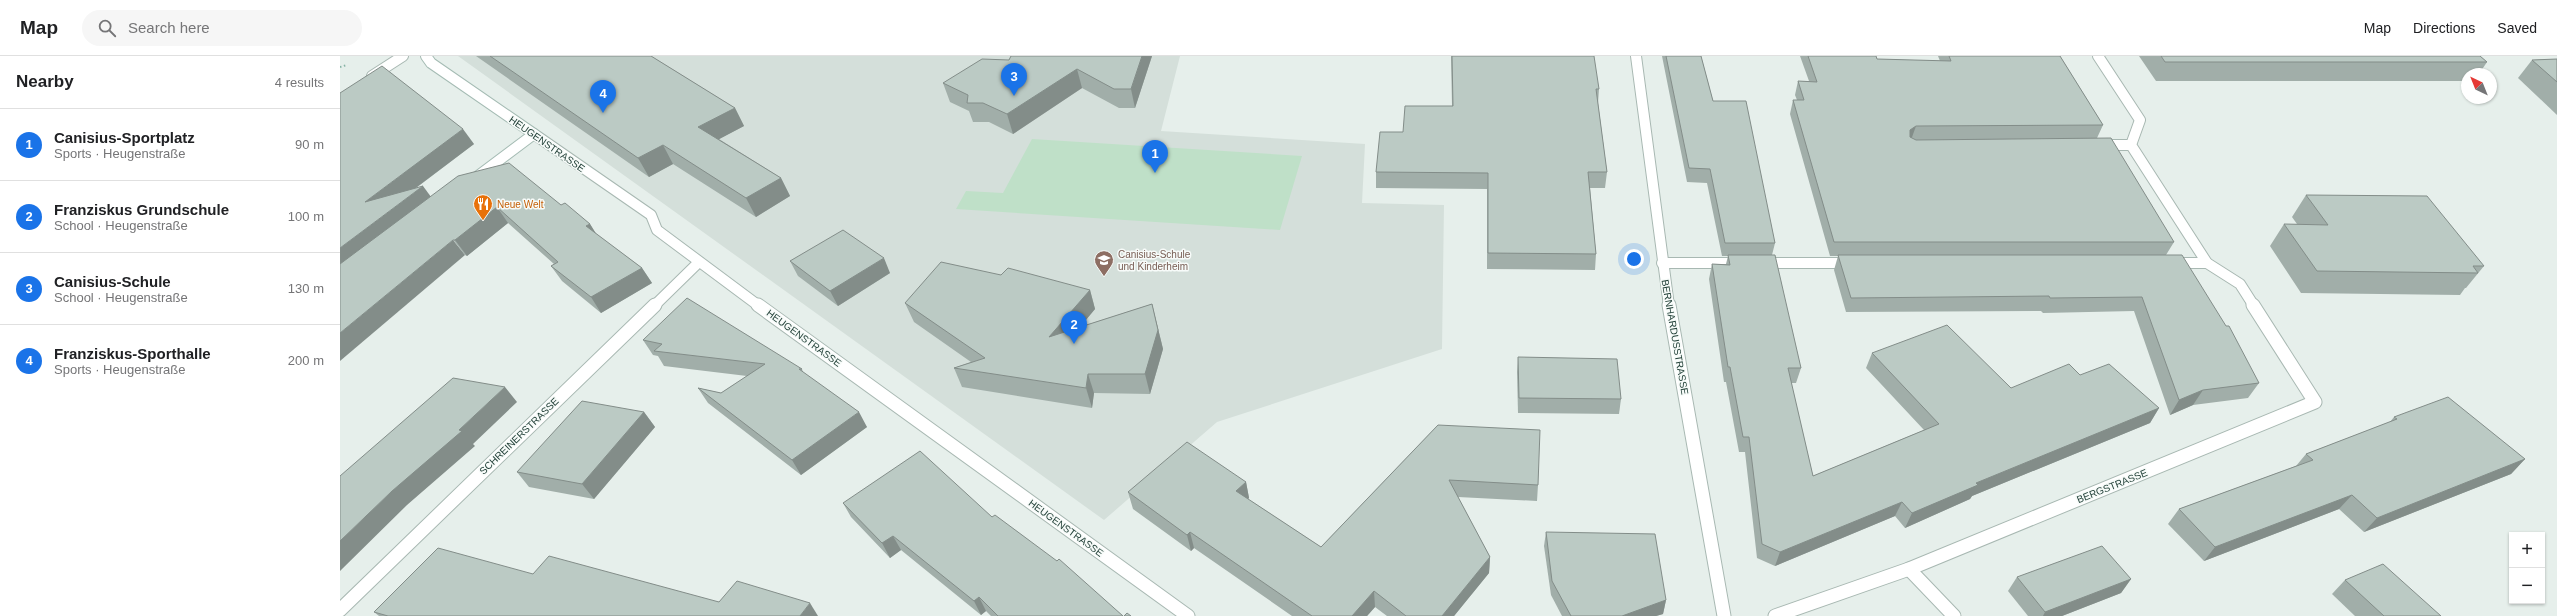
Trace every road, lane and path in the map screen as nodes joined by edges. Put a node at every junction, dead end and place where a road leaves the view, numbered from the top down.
1 (403, 56) edge
2 (426, 56) edge
3 (1636, 56) edge
4 (2098, 56) edge
5 (365, 80) edge
6 (534, 134) junction
7 (2131, 144) junction
8 (2092, 145) edge
9 (464, 186) edge
10 (699, 262) junction
11 (1662, 263) junction
12 (1868, 263) edge
13 (2159, 263) edge
14 (2207, 263) junction
15 (1910, 569) junction
16 (340, 610) edge
17 (1188, 616) edge
18 (1724, 616) edge
19 (1775, 616) edge
20 (1954, 616) edge

1 - 5 street
2 - 6 street, HEUGENSTRASSE
3 - 11 street, BERNHARDUSSTRASSE
4 - 7 street
6 - 9 street
6 - 10 street, HEUGENSTRASSE
7 - 8 street
7 - 14 street
10 - 16 street, SCHREINERSTRASSE
10 - 17 street, HEUGENSTRASSE
11 - 12 street
11 - 18 street, BERNHARDUSSTRASSE
13 - 14 street
14 - 15 street, BERGSTRASSE
15 - 19 street, BERGSTRASSE
15 - 20 street

